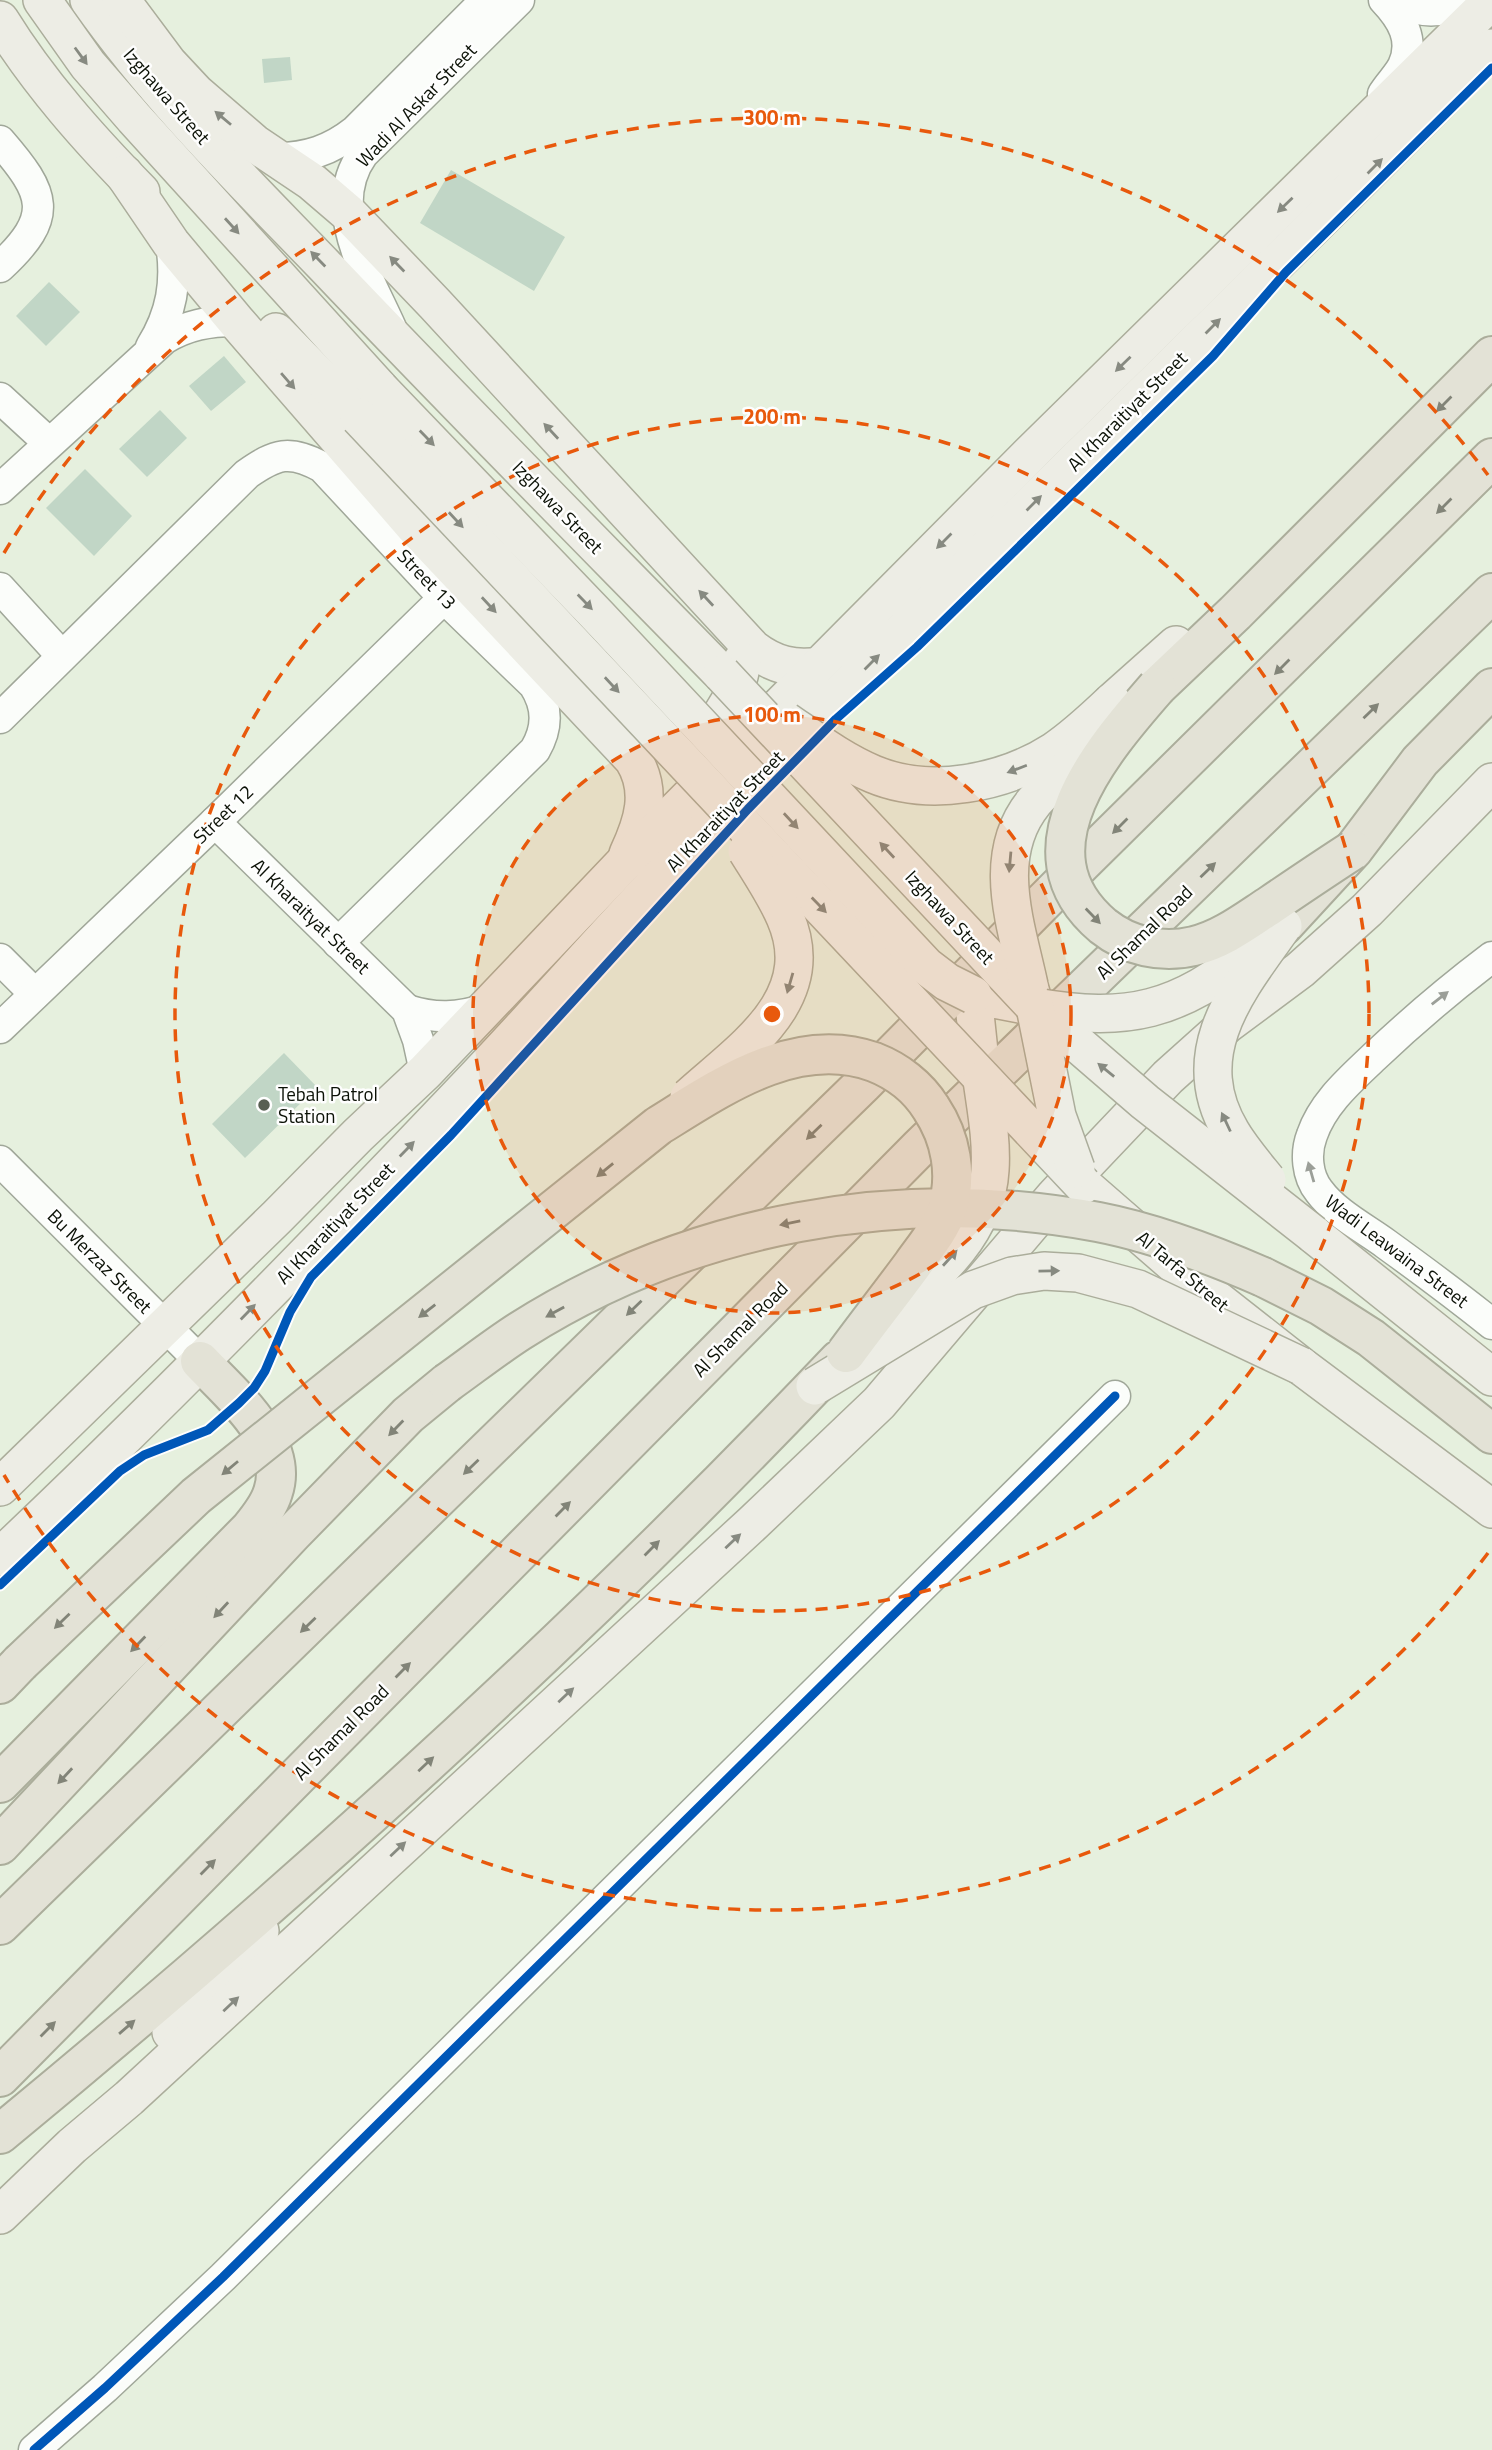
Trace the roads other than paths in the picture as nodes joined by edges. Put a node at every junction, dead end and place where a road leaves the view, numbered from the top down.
1 (42, 0) edge
2 (89, 0) edge
3 (121, 0) edge
4 (486, 0) edge
5 (519, 0) edge
6 (1384, 0) edge
7 (1391, 0) edge
8 (1471, 0) edge
9 (1492, 0) edge
10 (0, 20) edge
11 (1492, 48) edge
12 (1369, 123) junction
13 (0, 141) edge
14 (277, 159) junction
15 (124, 174) junction
16 (347, 212) junction
17 (172, 243) junction
18 (0, 267) edge
19 (236, 321) junction
20 (149, 350) junction
21 (407, 352) junction
22 (1492, 356) edge
23 (0, 398) edge
24 (369, 403) junction
25 (50, 443) junction
26 (1492, 458) edge
27 (0, 489) edge
28 (0, 588) edge
29 (1492, 593) edge
30 (444, 598) junction
31 (1231, 607) junction
32 (736, 631) junction
33 (61, 655) junction
34 (820, 666) junction
35 (722, 674) junction
36 (1157, 687) junction
37 (1492, 688) edge
38 (0, 718) edge
39 (617, 741) junction
40 (1492, 782) edge
41 (710, 790) junction
42 (215, 822) junction
43 (1353, 849) junction
44 (623, 864) junction
45 (918, 883) junction
46 (1283, 926) junction
47 (338, 943) junction
48 (1492, 957) edge
49 (0, 959) edge
50 (34, 994) junction
51 (973, 995) junction
52 (1034, 1007) junction
53 (486, 1009) junction
54 (407, 1010) junction
55 (0, 1028) edge
56 (425, 1072) junction
57 (982, 1080) junction
58 (658, 1126) junction
59 (0, 1161) edge
60 (1083, 1185) junction
61 (1313, 1234) junction
62 (1492, 1324) edge
63 (164, 1325) junction
64 (846, 1353) junction
65 (200, 1361) junction
66 (1301, 1366) junction
67 (1492, 1377) edge
68 (815, 1386) junction
69 (1115, 1396) dead end
70 (1492, 1434) edge
71 (0, 1487) edge
72 (1492, 1509) edge
73 (0, 1557) edge
74 (10, 1673) edge
75 (0, 1783) edge
76 (340, 1844) junction
77 (0, 1845) edge
78 (0, 1925) edge
79 (0, 2077) edge
80 (0, 2134) edge
81 (72, 2146) junction
82 (0, 2215) edge
83 (34, 2450) edge

1 -> 24 main road
21 -> 2 main road, Izghawa Street
14 -> 3 main road
4 - 14 street, Wadi Al Askar Street
5 - 16 street, Wadi Al Askar Street
6 - 12 street
7 - 8 street
9 - 12 main road, Al Kharaitiyat Street
10 - 15 main road
65 -> 11 main road, Al Kharaitiyat Street
12 -> 34 main road, Al Kharaitiyat Street
13 - 18 street
14 - 16 main road
15 - 17 main road
15 - 24 main road
16 - 21 street, Wadi Al Askar Street
32 -> 16 main road
17 - 19 main road
17 - 20 street
19 - 20 street
19 -> 39 main road
20 - 25 street
21 - 35 main road, Izghawa Street
22 -> 31 highway
23 - 25 street
24 -> 41 main road, bridge
24 -> 51 main road, bridge
25 - 27 street
26 -> 78 highway
28 - 33 street
79 -> 29 highway, Al Shamal Road
30 - 33 street, Street 13
30 - 42 street, Street 12
30 - 47 street, Street 13
31 -> 35 main road, bridge
31 - 36 highway
32 - 34 main road
32 - 39 main road
33 - 38 street, Street 13
34 - 44 main road, Al Kharaitiyat Street
45 -> 35 main road, Izghawa Street, bridge
36 -> 43 highway, bridge
36 -> 52 main road, bridge
37 - 43 highway
39 - 44 main road
81 -> 40 main road
41 -> 57 main road, Al Tarfa Street, bridge
41 -> 58 main road, bridge
42 - 47 street, Al Kharaityat Street
42 - 50 street, Street 12
43 - 46 highway, bridge
44 - 53 main road, Al Kharaitiyat Street
45 - 51 main road, bridge
45 - 52 main road, Izghawa Street, bridge
46 - 52 main road, bridge
61 -> 46 main road, bridge
47 - 54 street, Al Kharaityat Street
62 -> 48 street, Wadi Leawaina Street
49 - 50 street
50 - 55 street, Street 12
51 - 52 main road
51 - 57 main road
52 - 60 main road, bridge
61 -> 52 main road, bridge
53 - 54 street
53 - 56 main road, Al Kharaitiyat Street
54 - 56 street, Al Kharaityat Street
56 - 63 main road, Al Kharaitiyat Street
57 - 60 main road, Al Tarfa Street, bridge
64 -> 57 main road, bridge
58 - 64 highway, bridge
58 -> 74 highway, bridge
59 - 63 street, Bu Merzaz Street
60 - 66 main road, Al Tarfa Street, bridge
61 - 67 main road
63 - 65 street, Bu Merzaz Street
63 - 71 main road, Al Kharaitiyat Street
64 - 68 highway, bridge
65 - 73 main road, Al Kharaitiyat Street
65 -> 75 highway
68 -> 66 main road, bridge
66 - 72 main road, Al Tarfa Street
76 -> 68 highway
69 - 83 street
70 -> 77 highway, bridge
80 -> 76 highway
76 - 81 main road
81 - 82 main road

